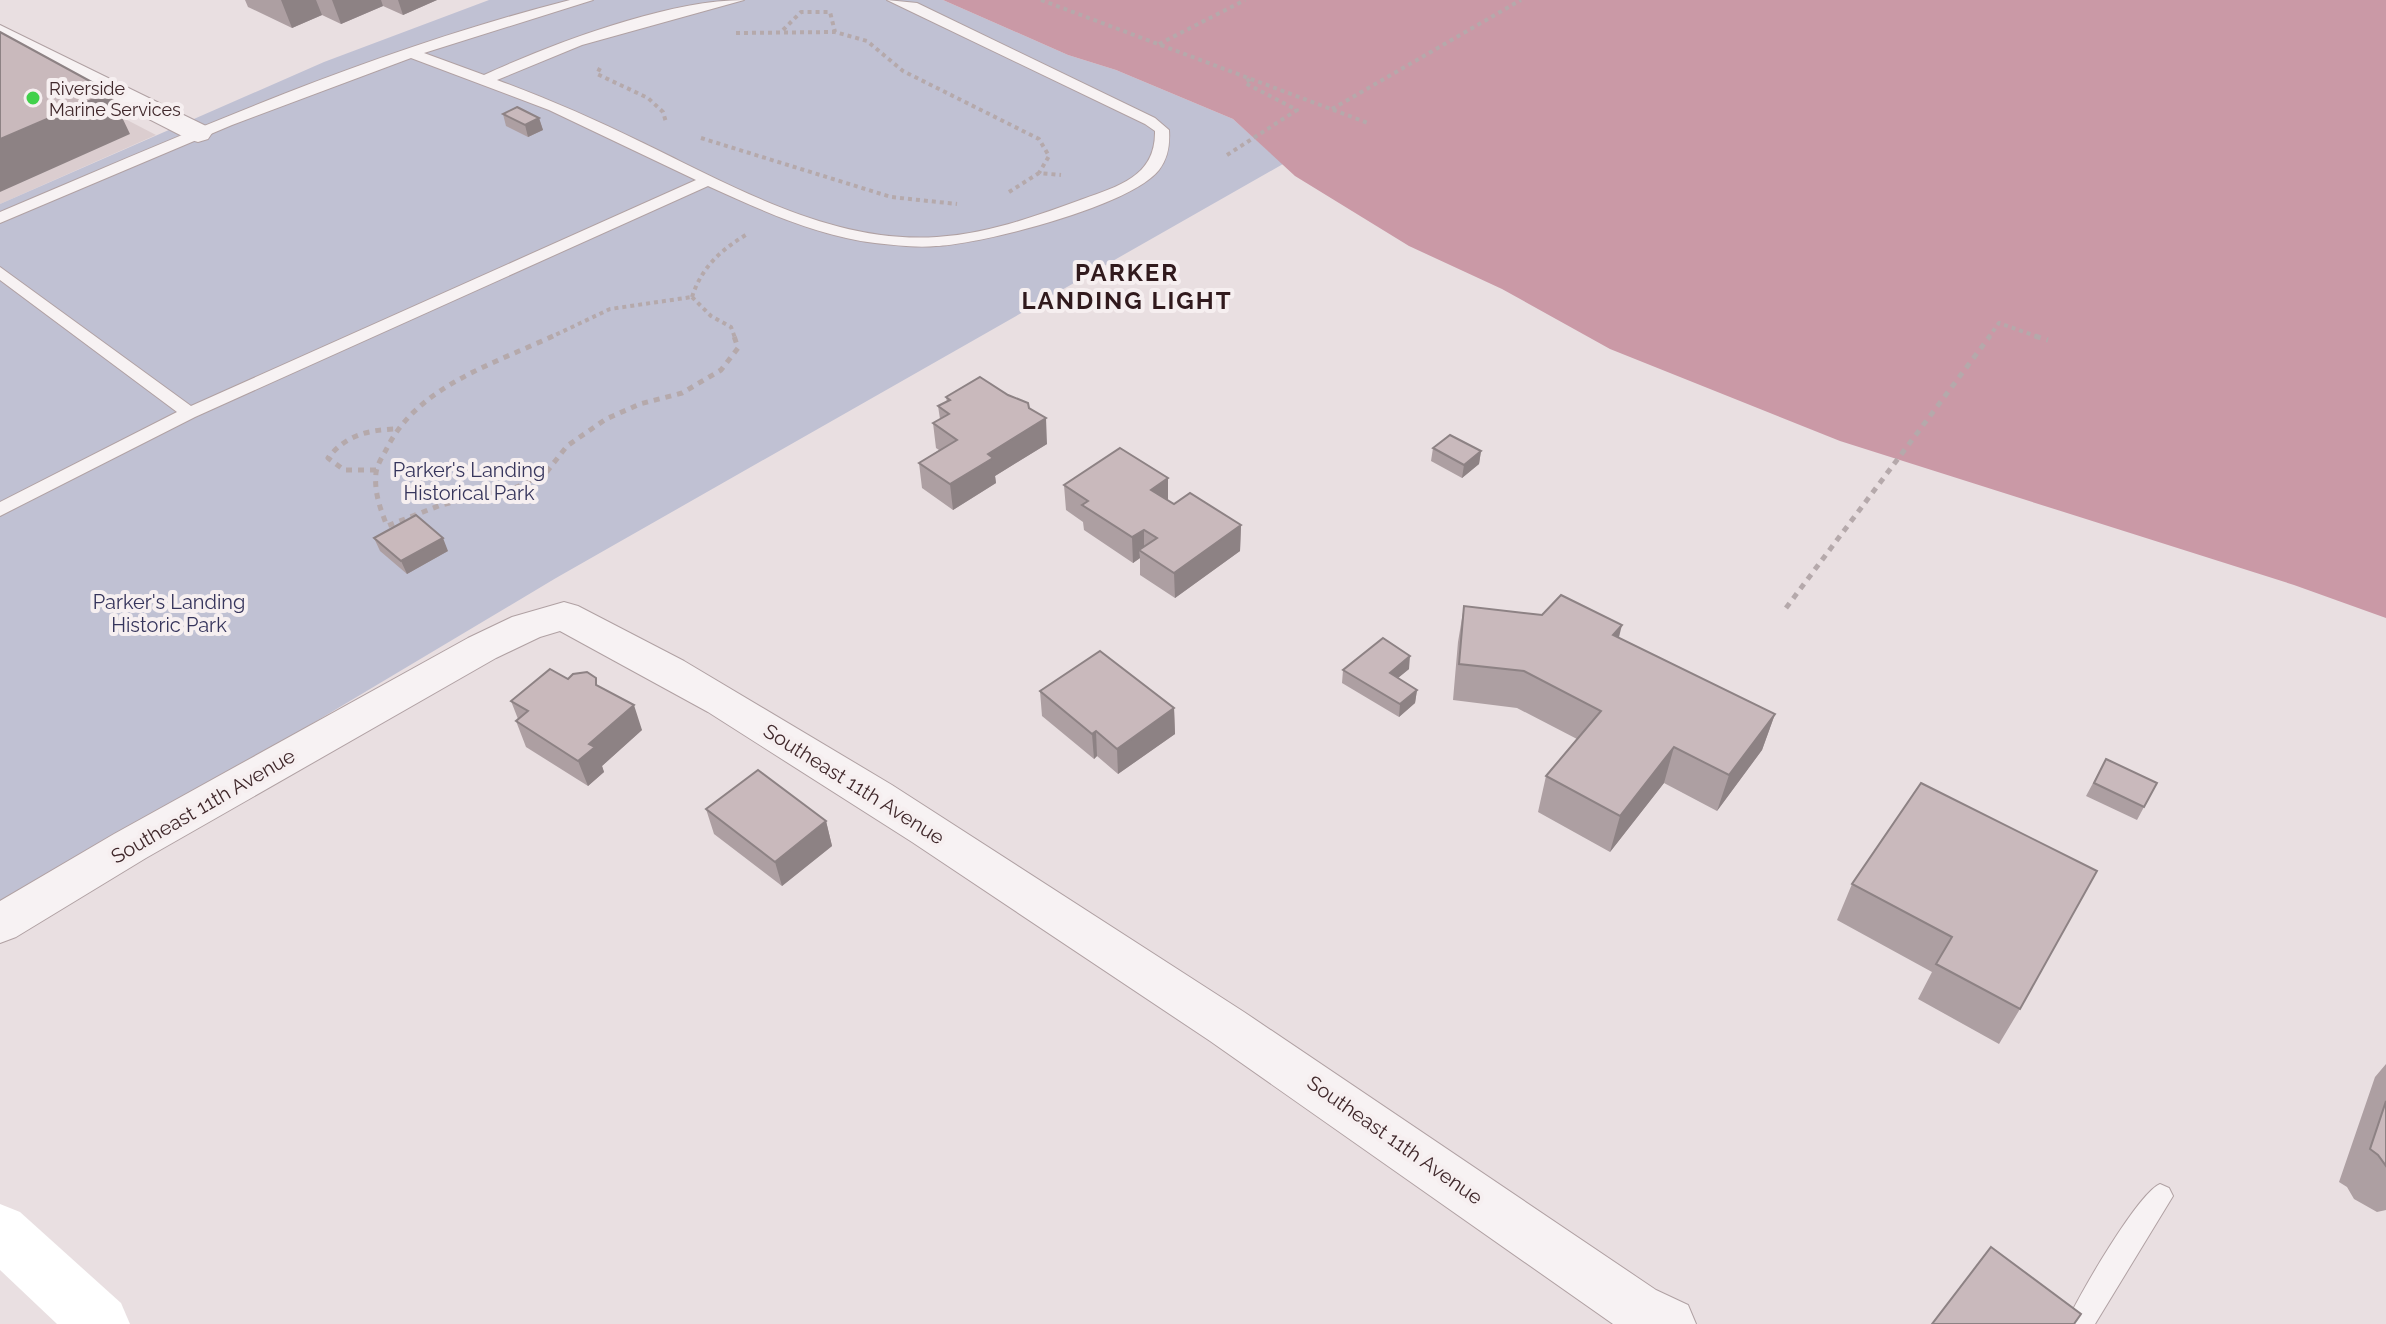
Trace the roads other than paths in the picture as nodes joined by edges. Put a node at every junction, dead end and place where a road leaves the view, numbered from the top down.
1 (520, 0) edge
2 (585, 0) edge
3 (738, 0) edge
4 (893, 0) edge
5 (541, 12) junction
6 (0, 33) edge
7 (410, 53) junction
8 (485, 80) junction
9 (198, 133) junction
10 (708, 180) junction
11 (0, 218) edge
12 (0, 272) edge
13 (189, 413) junction
14 (0, 510) edge
15 (0, 924) edge
16 (2160, 1196) dead end
17 (0, 1231) edge
18 (100, 1324) edge
19 (1669, 1324) edge
20 (2080, 1324) edge

1 - 5 lane
2 - 5 lane
3 - 8 lane
4 - 10 lane
5 - 7 lane
6 - 9 street
7 - 8 lane
7 - 9 lane
8 - 10 lane
9 - 11 lane
10 - 13 lane
12 - 13 lane
13 - 14 lane
15 - 19 street, Southeast 11th Avenue
16 - 20 lane
17 - 18 main road

